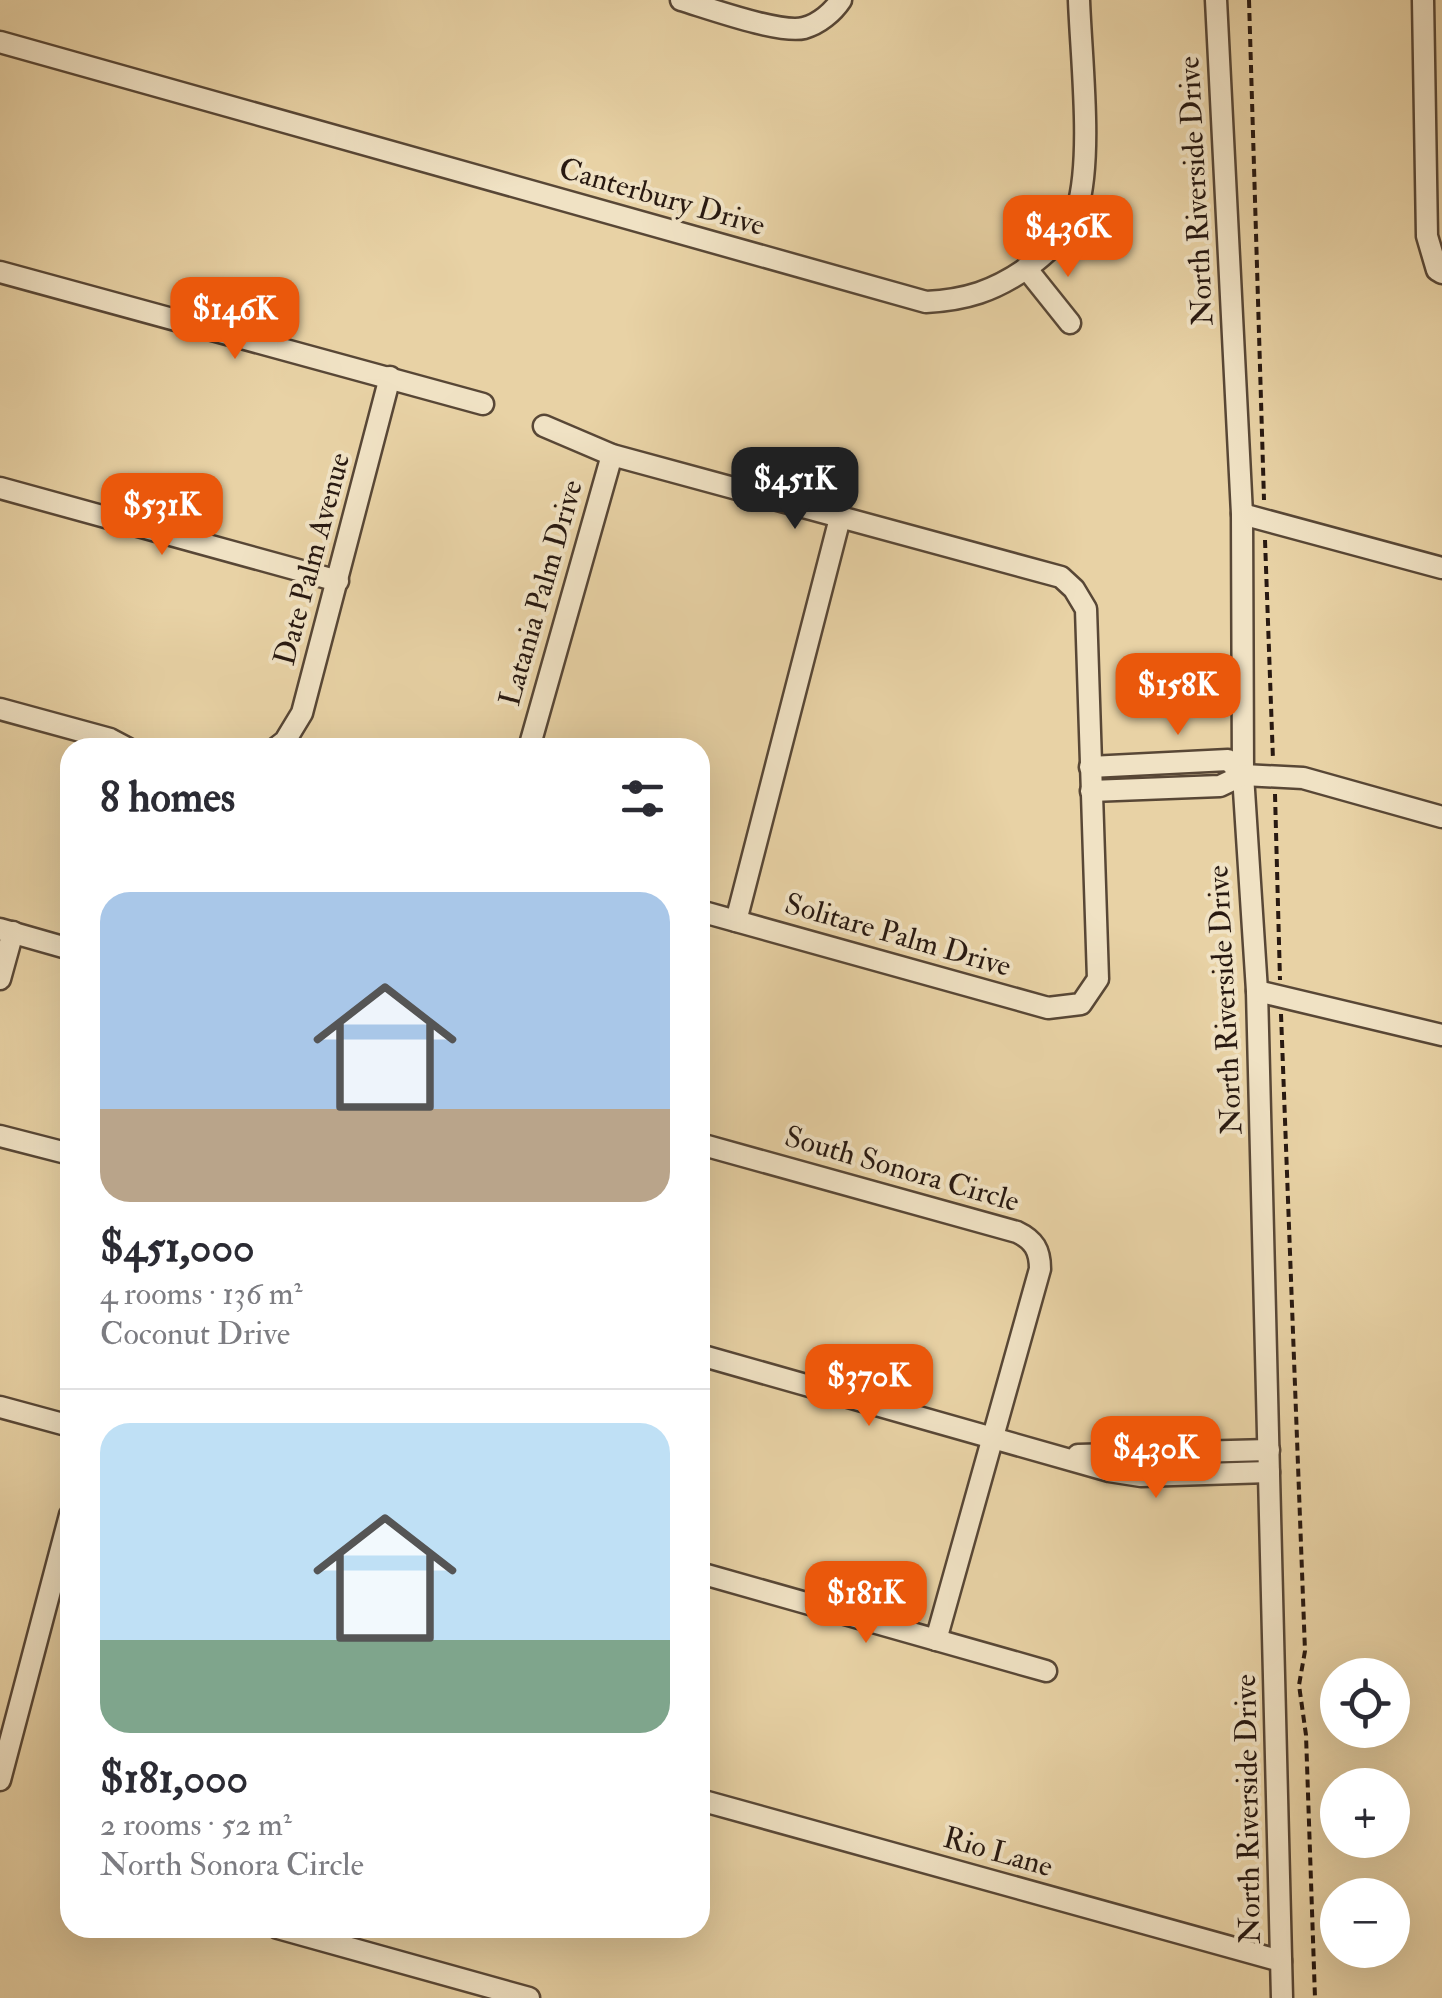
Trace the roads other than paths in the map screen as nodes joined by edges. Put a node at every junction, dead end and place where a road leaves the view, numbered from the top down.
1 (681, 0) edge
2 (841, 0) edge
3 (1078, 0) edge
4 (1216, 0) edge
5 (1423, 0) edge
6 (0, 42) edge
7 (1434, 52) edge
8 (1026, 268) junction
9 (0, 272) edge
10 (1442, 273) edge
11 (1070, 324) dead end
12 (390, 378) junction
13 (483, 404) dead end
14 (544, 426) dead end
15 (612, 455) junction
16 (0, 488) edge
17 (1242, 514) junction
18 (840, 518) junction
19 (1442, 568) edge
20 (338, 581) junction
21 (0, 709) edge
22 (106, 738) edge
23 (287, 738) edge
24 (532, 738) edge
25 (1090, 767) junction
26 (1243, 774) junction
27 (1091, 791) junction
28 (1442, 817) edge
29 (710, 914) edge
30 (736, 921) junction
31 (6, 930) edge
32 (60, 946) edge
33 (0, 980) edge
34 (1257, 991) junction
35 (1442, 1035) edge
36 (0, 1136) edge
37 (710, 1147) edge
38 (60, 1151) edge
39 (710, 1358) edge
40 (0, 1406) edge
41 (60, 1423) edge
42 (994, 1438) junction
43 (1269, 1450) junction
44 (1051, 1455) junction
45 (1269, 1472) junction
46 (60, 1552) edge
47 (710, 1576) edge
48 (936, 1640) junction
49 (1046, 1671) dead end
50 (0, 1780) edge
51 (710, 1803) edge
52 (314, 1938) edge
53 (1281, 1962) junction
54 (528, 1998) edge
55 (1282, 1998) edge

1 - 2 street
3 - 8 street, Canterbury Drive
4 - 17 street, North Riverside Drive
5 - 7 street
6 - 8 street, Canterbury Drive
7 - 10 street
8 - 11 street
9 - 12 street
12 - 13 street
12 - 20 street, Date Palm Avenue
14 - 15 street
15 - 18 street
15 - 24 street, Latania Palm Drive
16 - 20 street
17 - 19 street
17 - 26 street, North Riverside Drive
18 - 25 street
18 - 30 street
20 - 23 street, Date Palm Avenue
21 - 22 street
25 - 26 street
25 - 27 street
26 - 27 street
26 - 28 street
26 - 34 street, North Riverside Drive
27 - 30 street, Solitare Palm Drive
29 - 30 street, Solitare Palm Drive
31 - 32 street
31 - 33 street
34 - 35 street
34 - 43 street, North Riverside Drive
36 - 38 street
37 - 42 street, South Sonora Circle
39 - 42 street
40 - 41 street
42 - 44 street
42 - 48 street, South Sonora Circle
43 - 44 street
43 - 45 street, North Riverside Drive
44 - 45 street
45 - 53 street, North Riverside Drive
46 - 50 street
47 - 48 street
48 - 49 street
51 - 53 street, Rio Lane
52 - 54 street
53 - 55 street, North Riverside Drive

